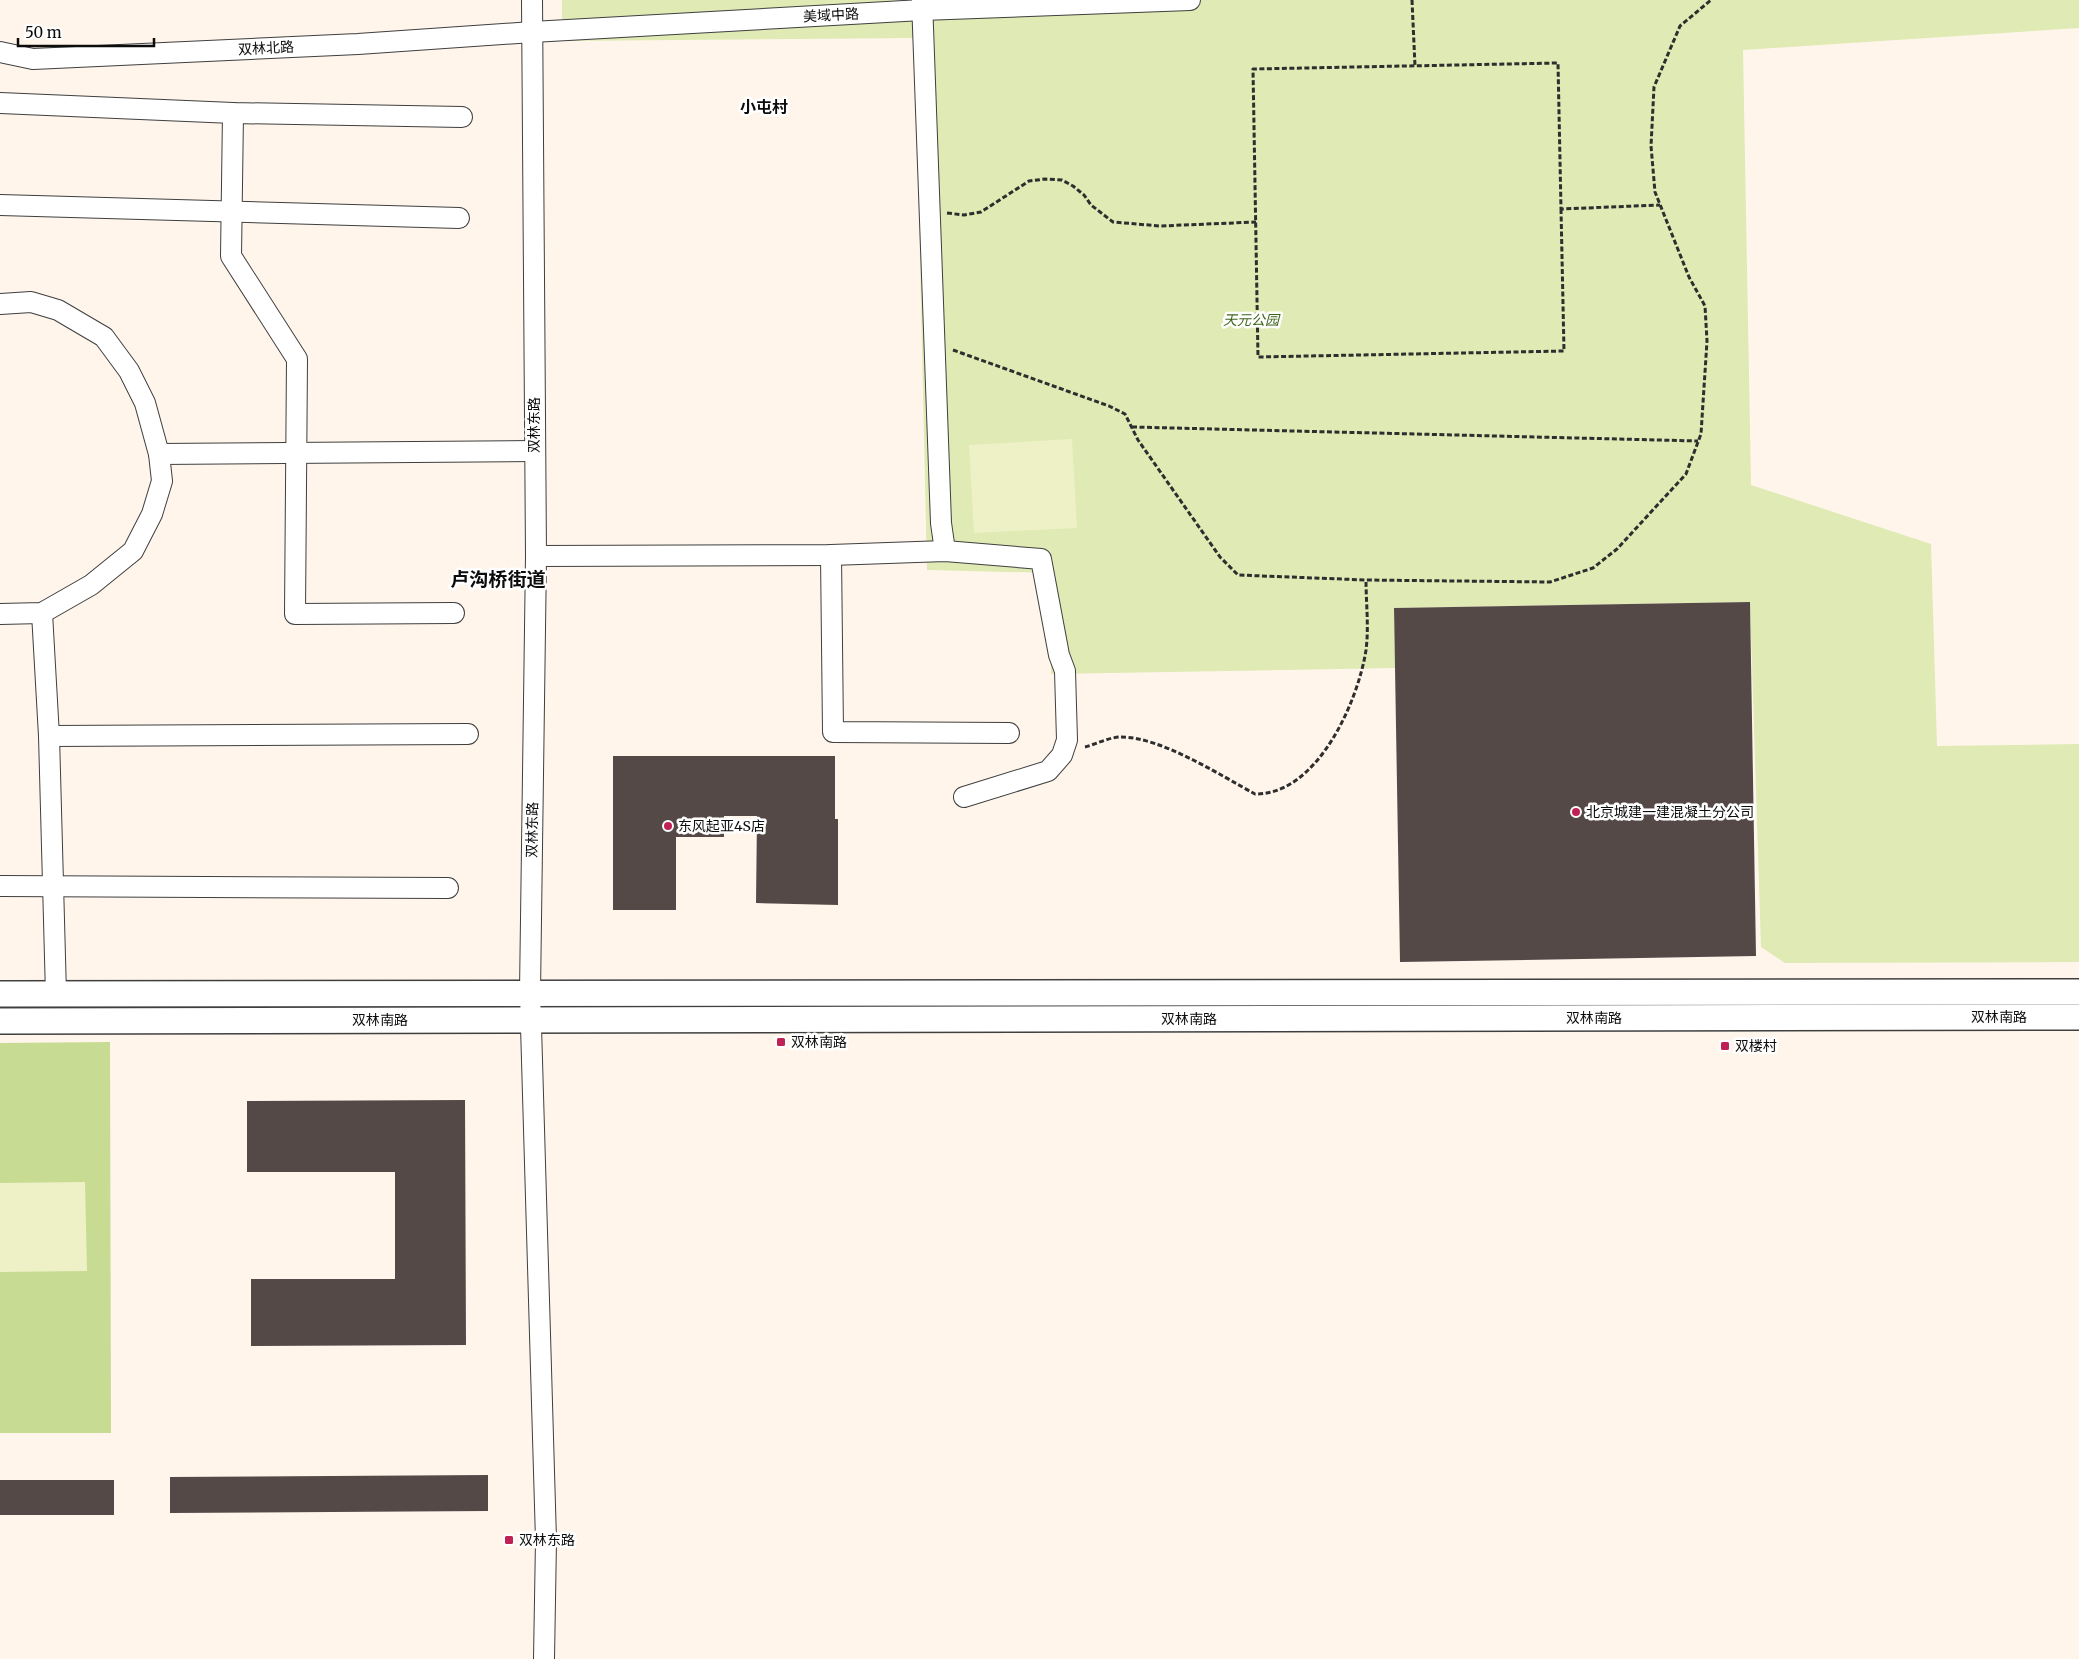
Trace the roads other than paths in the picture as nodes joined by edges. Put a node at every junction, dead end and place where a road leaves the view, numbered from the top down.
1 (532, 0) edge
2 (1190, 0) edge
3 (922, 5) edge
4 (532, 32) junction
5 (0, 52) edge
6 (0, 103) edge
7 (233, 113) junction
8 (462, 117) dead end
9 (0, 205) edge
10 (232, 211) junction
11 (459, 218) dead end
12 (0, 304) edge
13 (534, 451) junction
14 (158, 454) junction
15 (295, 454) junction
16 (944, 551) junction
17 (830, 555) junction
18 (536, 556) junction
19 (42, 613) junction
20 (454, 613) dead end
21 (0, 614) edge
22 (1009, 733) dead end
23 (468, 734) dead end
24 (49, 736) junction
25 (964, 797) dead end
26 (0, 886) edge
27 (54, 887) junction
28 (448, 888) dead end
29 (530, 992) junction
30 (2079, 992) edge
31 (0, 994) edge
32 (56, 994) junction
33 (2079, 1017) edge
34 (531, 1019) junction
35 (0, 1021) edge
36 (544, 1659) edge

1 - 4 street, 双林东路
2 - 3 street, 美域中路
3 - 4 street, 美域中路
3 - 16 street
4 - 5 street, 双林北路
4 - 13 street, 双林东路
6 - 7 street
7 - 8 street
7 - 10 street
9 - 10 street
10 - 11 street
10 - 15 street
12 - 14 street
13 - 15 street
13 - 18 street, 双林东路
14 - 15 street
14 - 19 street
15 - 20 street
16 - 17 street
16 - 25 street
17 - 18 street
17 - 22 street
18 - 29 street, 双林东路
19 - 21 street
19 - 24 street
23 - 24 street
24 - 27 street
26 - 27 street
27 - 28 street
27 - 32 street
29 - 30 street, 双林南路
29 - 32 street, 双林南路
29 - 34 street, 双林东路
31 - 32 street, 双林南路
33 - 34 street, 双林南路
34 - 35 street, 双林南路
34 - 36 street, 双林东路

